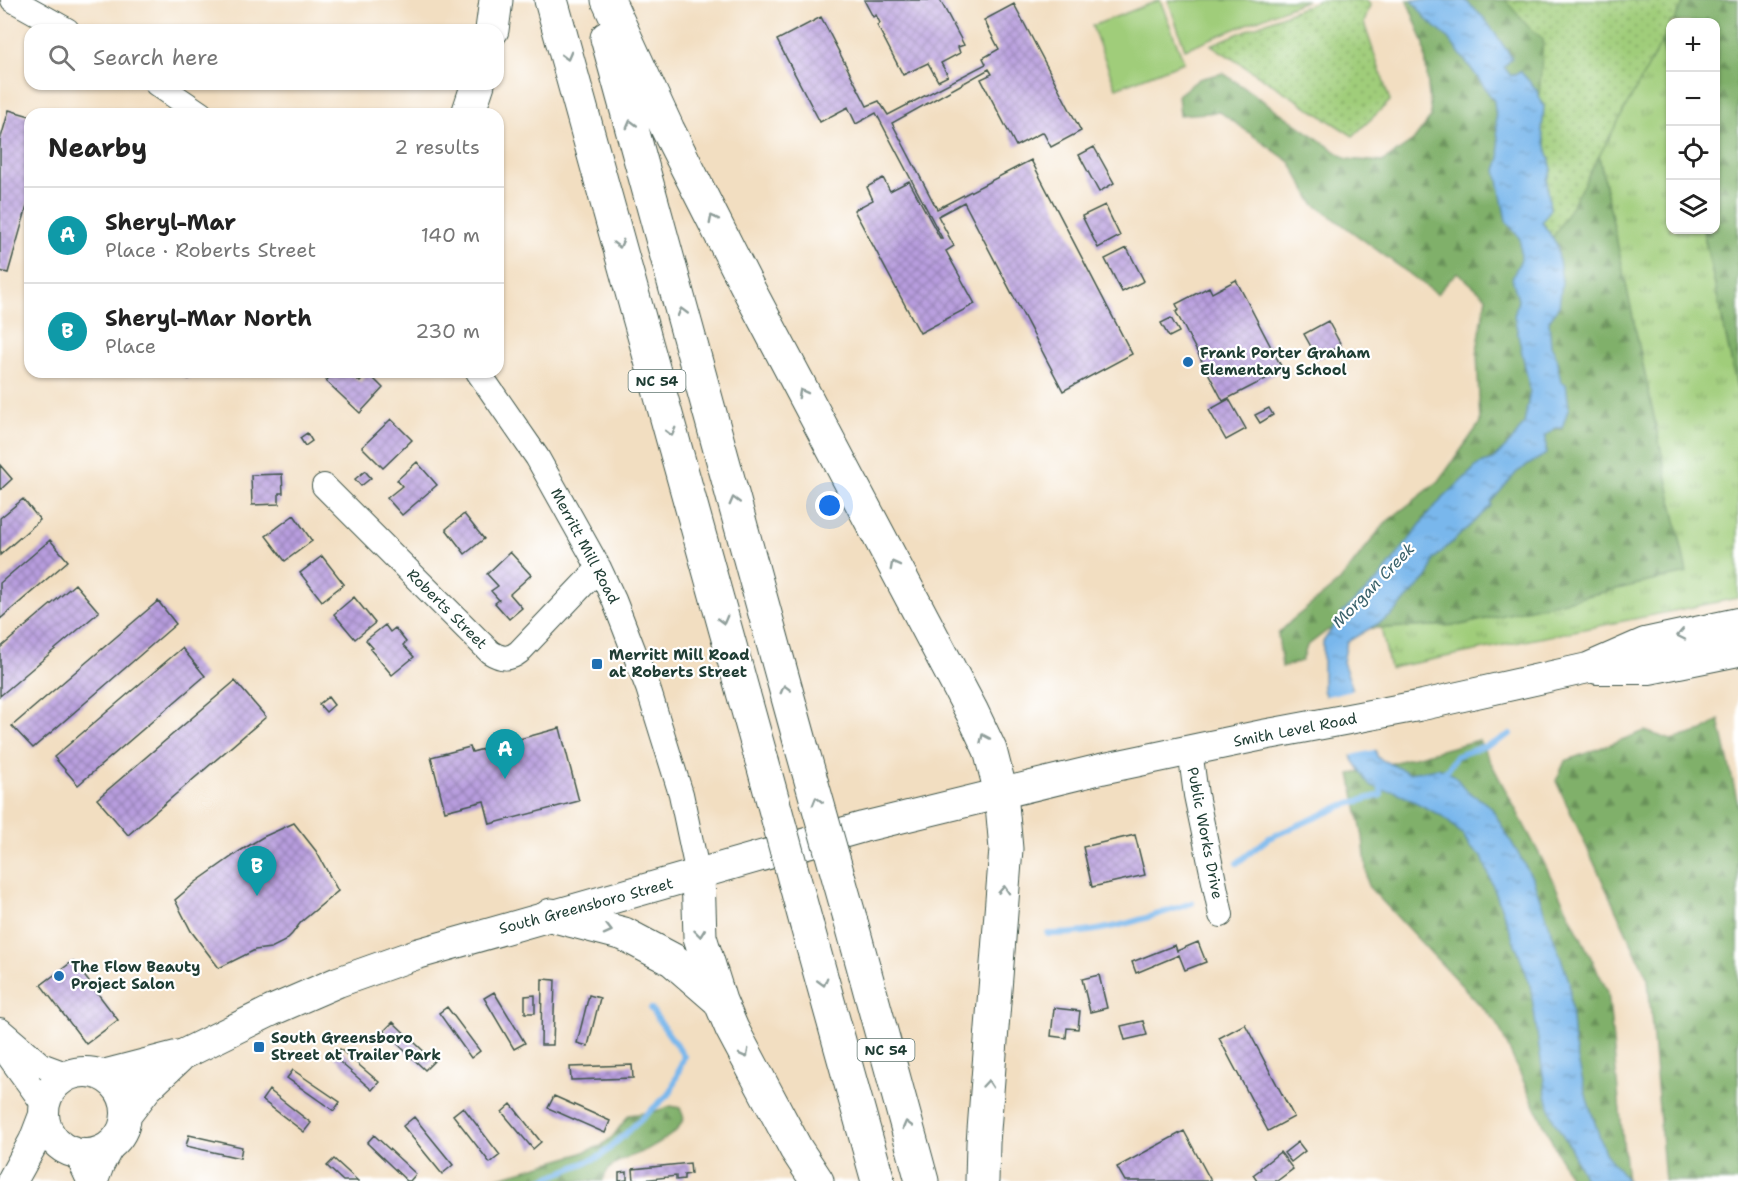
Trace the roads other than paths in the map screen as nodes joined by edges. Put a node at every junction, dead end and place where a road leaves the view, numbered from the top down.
1 (13, 0) edge
2 (496, 0) edge
3 (551, 0) edge
4 (597, 0) edge
5 (608, 0) edge
6 (56, 24) edge
7 (493, 24) edge
8 (166, 90) edge
9 (476, 90) edge
10 (192, 108) edge
11 (470, 108) edge
12 (482, 378) edge
13 (324, 486) dead end
14 (599, 568) junction
15 (1738, 623) edge
16 (1738, 651) edge
17 (1588, 668) junction
18 (1190, 750) junction
19 (1002, 793) junction
20 (698, 875) junction
21 (551, 915) junction
22 (1221, 915) dead end
23 (720, 1001) junction
24 (0, 1030) edge
25 (0, 1037) edge
26 (184, 1054) junction
27 (68, 1075) junction
28 (103, 1075) junction
29 (44, 1110) junction
30 (127, 1114) junction
31 (114, 1143) junction
32 (73, 1152) junction
33 (11, 1181) edge
34 (89, 1181) edge
35 (96, 1181) edge
36 (817, 1181) edge
37 (878, 1181) edge
38 (922, 1181) edge
39 (982, 1181) edge

1 - 6 street
2 - 7 highway
3 -> 37 highway, NC 54, bridge
38 -> 4 highway, NC 54, bridge
19 -> 5 highway
8 - 10 street
9 - 11 highway
12 - 14 street, Merritt Mill Road
13 - 14 street, Roberts Street
14 - 20 street, Merritt Mill Road
15 -> 17 main road, Smith Level Road
16 - 17 main road, Smith Level Road
17 - 18 main road, Smith Level Road
18 - 19 main road, Smith Level Road
18 - 22 street, Public Works Drive
19 - 20 main road, South Greensboro Street
39 -> 19 highway
20 - 21 main road, South Greensboro Street
20 -> 23 highway
21 -> 23 highway
21 - 26 main road, South Greensboro Street
23 -> 36 highway
24 - 27 street
25 - 29 street
26 - 28 main road, South Greensboro Street
26 - 30 main road, South Greensboro Street
27 - 28 main road
27 - 29 main road
28 - 30 main road
29 - 32 main road
29 - 33 main road
30 - 31 main road
31 - 32 main road
31 - 35 street
32 - 33 main road
32 - 34 street

